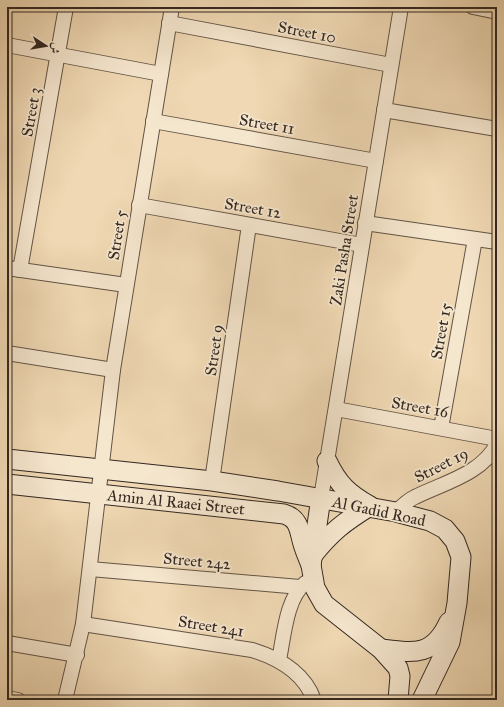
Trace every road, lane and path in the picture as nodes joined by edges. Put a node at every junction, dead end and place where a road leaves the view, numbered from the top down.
1 (66, 7) edge
2 (172, 7) edge
3 (401, 7) edge
4 (473, 7) edge
5 (497, 12) edge
6 (169, 23) junction
7 (7, 44) edge
8 (58, 54) junction
9 (391, 65) junction
10 (161, 74) junction
11 (384, 110) junction
12 (153, 120) junction
13 (497, 129) edge
14 (376, 161) junction
15 (139, 205) junction
16 (365, 223) junction
17 (249, 224) junction
18 (475, 239) junction
19 (497, 242) edge
20 (362, 244) junction
21 (14, 269) edge
22 (126, 285) junction
23 (7, 353) edge
24 (113, 370) junction
25 (336, 409) junction
26 (441, 428) junction
27 (497, 439) edge
28 (497, 444) edge
29 (7, 459) edge
30 (328, 460) junction
31 (101, 468) junction
32 (212, 481) junction
33 (7, 484) edge
34 (97, 494) junction
35 (321, 498) junction
36 (370, 506) junction
37 (396, 512) junction
38 (90, 569) junction
39 (309, 572) junction
40 (457, 603) junction
41 (83, 624) junction
42 (7, 643) edge
43 (381, 649) junction
44 (77, 655) junction
45 (278, 660) junction
46 (7, 698) edge
47 (18, 700) edge
48 (65, 700) edge
49 (314, 700) edge
50 (398, 700) edge
51 (422, 700) edge

1 - 8 street, Street 3
2 - 6 street, Street 5
3 - 9 street, Zaki Pasha Street
4 - 5 street
6 - 9 street, Street 10
6 - 10 street, Street 5
7 - 8 street
8 - 10 street
8 - 21 street, Street 3
9 - 11 street, Zaki Pasha Street
10 - 12 street, Street 5
11 - 13 street
11 - 14 street, Zaki Pasha Street
12 - 14 street, Street 11
12 - 15 street, Street 5
14 - 16 street, Zaki Pasha Street
15 - 17 street, Street 12
15 - 22 street, Street 5
16 - 18 street
16 - 20 street, Zaki Pasha Street
17 - 20 street, Street 12
17 - 32 street, Street 9
18 - 19 street
18 - 26 street, Street 15
20 - 25 street, Zaki Pasha Street
21 - 22 street
22 - 24 street, Street 5
23 - 24 street
24 - 31 street, Street 5
25 - 26 street, Street 16
25 - 30 street, Zaki Pasha Street
26 - 27 street, Street 16
28 - 37 street, Street 19
29 - 31 street, Amin Al Raaei Street
30 - 35 street, Zaki Pasha Street
30 - 36 street
31 - 32 street, Amin Al Raaei Street
31 - 34 street, Street 5
32 - 35 street, Amin Al Raaei Street
33 - 34 street, Amin Al Raaei Street
34 - 38 street, Street 5
34 - 39 street, Amin Al Raaei Street
35 - 36 street, Al Gadid Road
35 - 39 street, Al Gadid Road
36 - 37 street, Al Gadid Road
36 - 39 street
37 - 40 street, Al Gadid Road
38 - 39 street, Street 242
38 - 41 street, Street 5
39 - 43 street
39 - 45 street
40 - 43 street
40 - 51 street, Al Gadid Road
41 - 44 street, Street 5
41 - 45 street, Street 241
42 - 44 street
43 - 50 street
44 - 48 street, Street 5
45 - 49 street, Street 241
46 - 47 street

